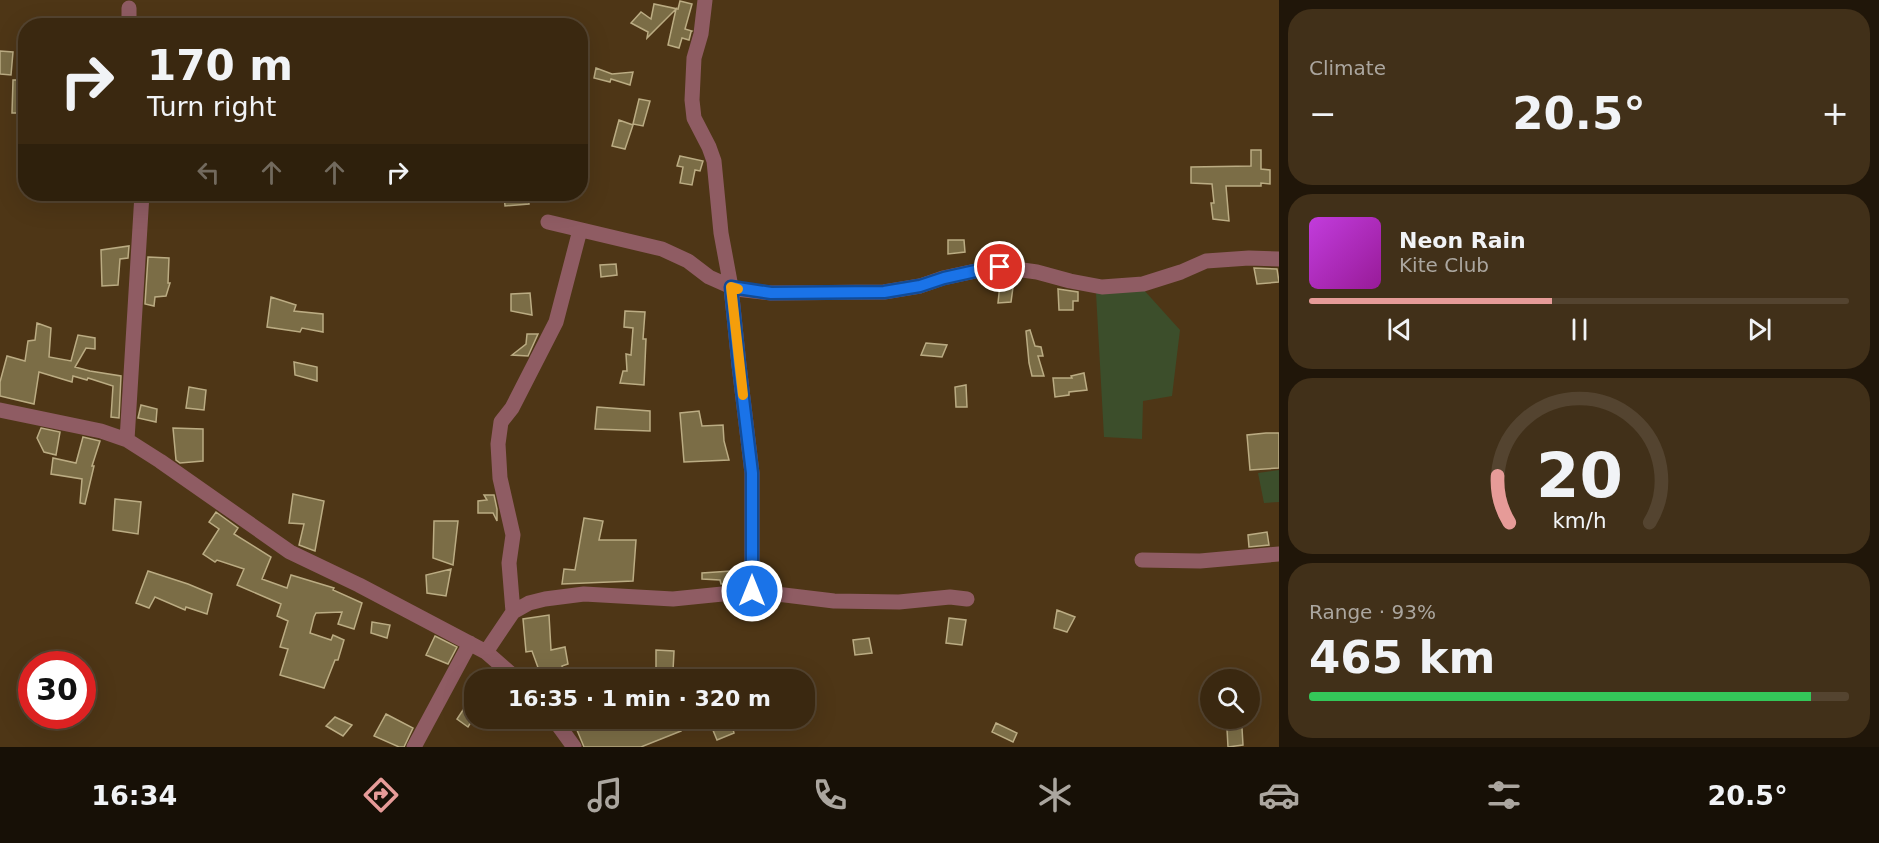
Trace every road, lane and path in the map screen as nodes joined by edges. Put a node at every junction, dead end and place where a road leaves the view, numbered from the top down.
1 (705, 0) edge
2 (129, 8) dead end
3 (129, 18) edge
4 (142, 201) edge
5 (548, 222) dead end
6 (580, 230) junction
7 (1279, 259) edge
8 (731, 287) junction
9 (0, 410) edge
10 (127, 440) junction
11 (1279, 554) edge
12 (1142, 560) dead end
13 (752, 591) junction
14 (967, 599) dead end
15 (513, 612) junction
16 (470, 643) junction
17 (486, 652) junction
18 (505, 669) edge
19 (561, 729) edge
20 (414, 747) edge
21 (574, 747) edge

1 - 8 street
2 - 3 street
4 - 10 street
5 - 6 street
6 - 8 street
6 - 15 street
7 - 8 street
8 - 13 street
9 - 10 street
10 - 16 street
11 - 12 street
13 - 14 street
13 - 15 street
15 - 17 street
16 - 17 street
16 - 20 street
17 - 18 street
19 - 21 street

